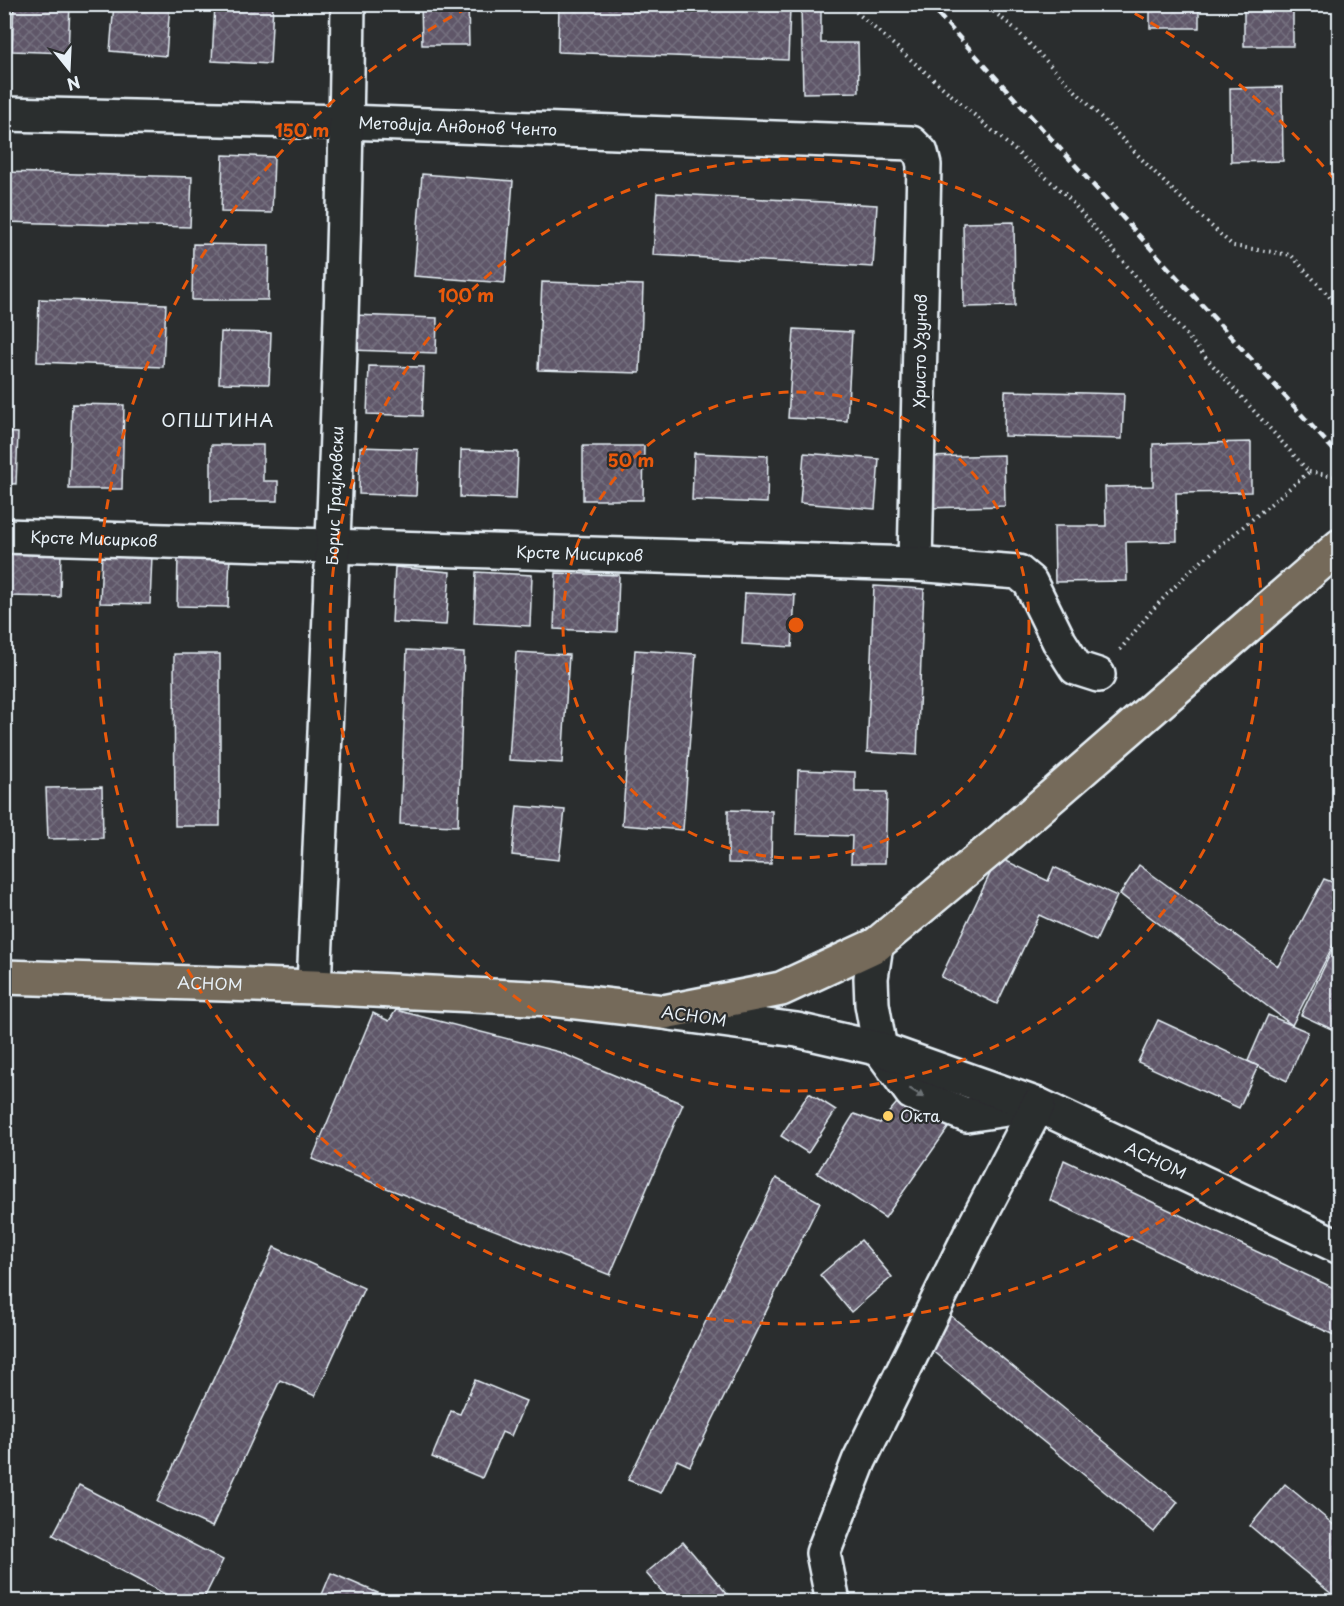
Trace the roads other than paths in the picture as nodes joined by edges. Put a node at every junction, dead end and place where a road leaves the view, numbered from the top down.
1 (348, 4) edge
2 (4, 114) edge
3 (346, 122) junction
4 (911, 143) joint
5 (4, 536) edge
6 (333, 546) junction
7 (1328, 556) edge
8 (915, 564) junction
9 (1098, 675) road end
10 (876, 945) junction
11 (4, 977) edge
12 (314, 987) junction
13 (664, 1012) junction
14 (880, 1049) junction
15 (1038, 1105) junction
16 (1340, 1247) edge
17 (833, 1602) edge

1 - 3 street, Борис Трајковски
2 - 3 street, Методија Андонов Ченто
3 - 4 street, Методија Андонов Ченто
3 - 6 street, Борис Трајковски
4 - 8 street, Христо Узунов
5 - 6 street, Крсте Мисирков
6 - 8 street, Крсте Мисирков
6 - 12 street, Борис Трајковски
7 - 10 main road
8 - 9 street, Крсте Мисирков
10 - 13 main road
10 - 14 street
11 - 12 main road, АСНОМ
12 - 13 main road, АСНОМ
13 - 14 street, АСНОМ
14 - 15 street, АСНОМ
15 - 16 street, АСНОМ
15 - 17 street

